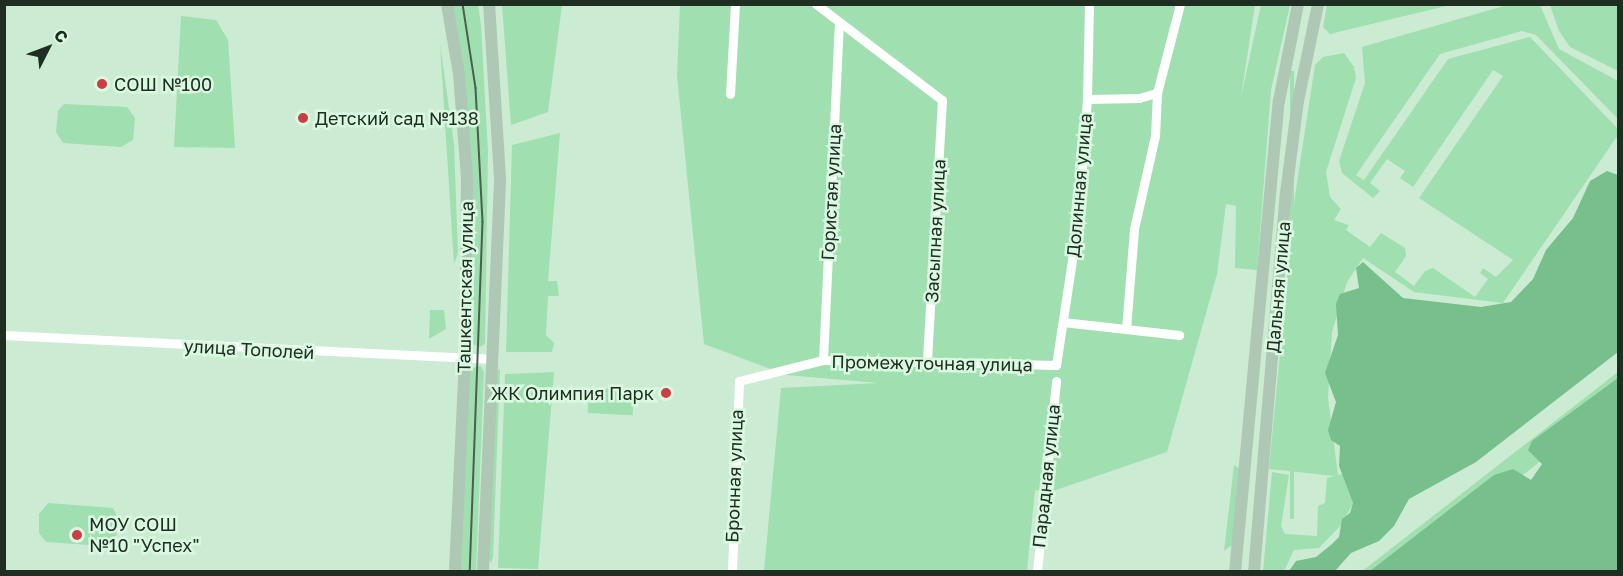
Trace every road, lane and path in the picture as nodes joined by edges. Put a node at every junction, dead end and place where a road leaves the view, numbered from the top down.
1 (447, 4) edge
2 (489, 4) edge
3 (735, 4) edge
4 (816, 4) edge
5 (1089, 4) edge
6 (1180, 4) edge
7 (1299, 4) edge
8 (1318, 4) edge
9 (839, 24) junction
10 (1290, 47) junction
11 (1308, 47) junction
12 (1156, 93) junction
13 (730, 94) dead end
14 (1087, 99) junction
15 (1063, 322) junction
16 (1126, 329) junction
17 (4, 335) edge
18 (1179, 335) dead end
19 (465, 358) junction
20 (493, 359) junction
21 (823, 360) junction
22 (927, 361) junction
23 (1056, 365) joint
24 (739, 381) joint
25 (1056, 381) dead end
26 (455, 572) edge
27 (483, 572) edge
28 (732, 572) edge
29 (1036, 572) edge
30 (1235, 572) edge
31 (1254, 572) edge

1 - 19 main road, Ташкентская улица
2 - 20 main road, Ташкентская улица
3 - 13 street
4 - 9 street
5 - 14 street, Долинная улица
6 - 12 street
7 - 10 main road, Дальняя улица
8 - 11 main road, Дальняя улица
9 - 21 street, Гористая улица
9 - 22 street, Засыпная улица
10 - 11 main road
10 - 30 main road, Дальняя улица
11 - 31 main road, Дальняя улица
12 - 14 street
12 - 16 street
14 - 15 street, Долинная улица
15 - 16 street
15 - 23 street, Долинная улица
16 - 18 street
17 - 19 street, улица Тополей
19 - 20 street, улица Тополей
19 - 26 main road, Ташкентская улица
20 - 27 main road, Ташкентская улица
21 - 22 street, Промежуточная улица
21 - 24 street, Промежуточная улица
22 - 23 street, Промежуточная улица
24 - 28 street, Бронная улица
25 - 29 street, Парадная улица

